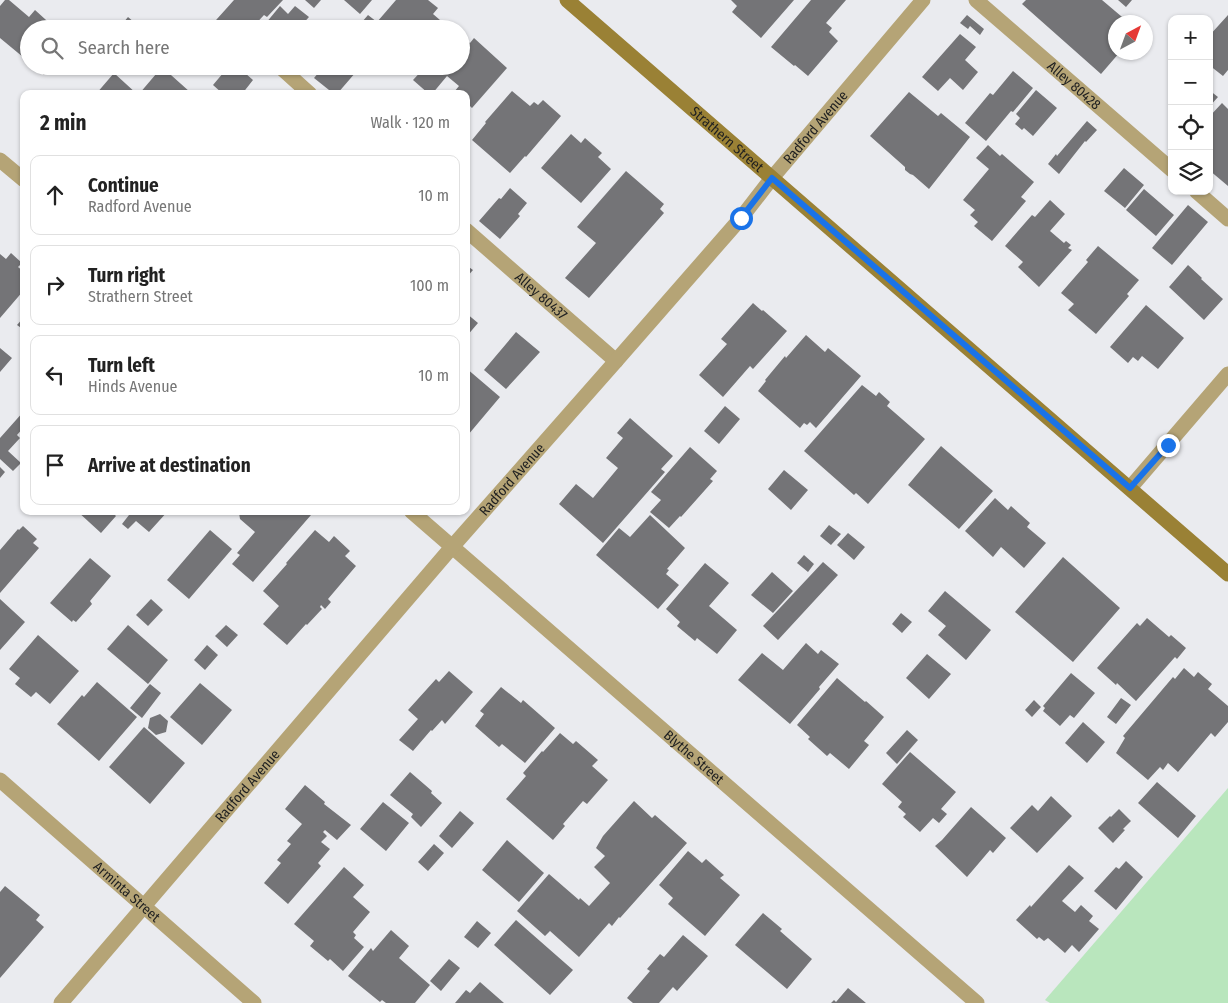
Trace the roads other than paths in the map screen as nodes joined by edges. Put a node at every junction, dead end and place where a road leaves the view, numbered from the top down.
1 (567, 0) edge
2 (923, 0) edge
3 (976, 0) edge
4 (288, 75) edge
5 (305, 90) edge
6 (0, 160) edge
7 (1168, 167) edge
8 (20, 177) edge
9 (772, 178) junction
10 (1201, 195) edge
11 (1228, 219) edge
12 (470, 233) edge
13 (616, 361) junction
14 (1228, 374) edge
15 (1130, 488) junction
16 (416, 515) edge
17 (452, 547) junction
18 (1228, 574) edge
19 (0, 780) edge
20 (144, 907) junction
21 (60, 1003) edge
22 (254, 1003) edge
23 (977, 1003) edge

1 - 9 main road, Strathern Street
2 - 9 street, Radford Avenue
3 - 7 street, Alley 80428
4 - 5 street
6 - 8 street
9 - 13 street, Radford Avenue
9 - 15 main road, Strathern Street
10 - 11 street
12 - 13 street, Alley 80437
13 - 17 street, Radford Avenue
14 - 15 street
15 - 18 main road, Strathern Street
16 - 17 street, Blythe Street
17 - 20 street, Radford Avenue
17 - 23 street, Blythe Street
19 - 20 street, Arminta Street
20 - 21 street, Radford Avenue
20 - 22 street, Arminta Street

